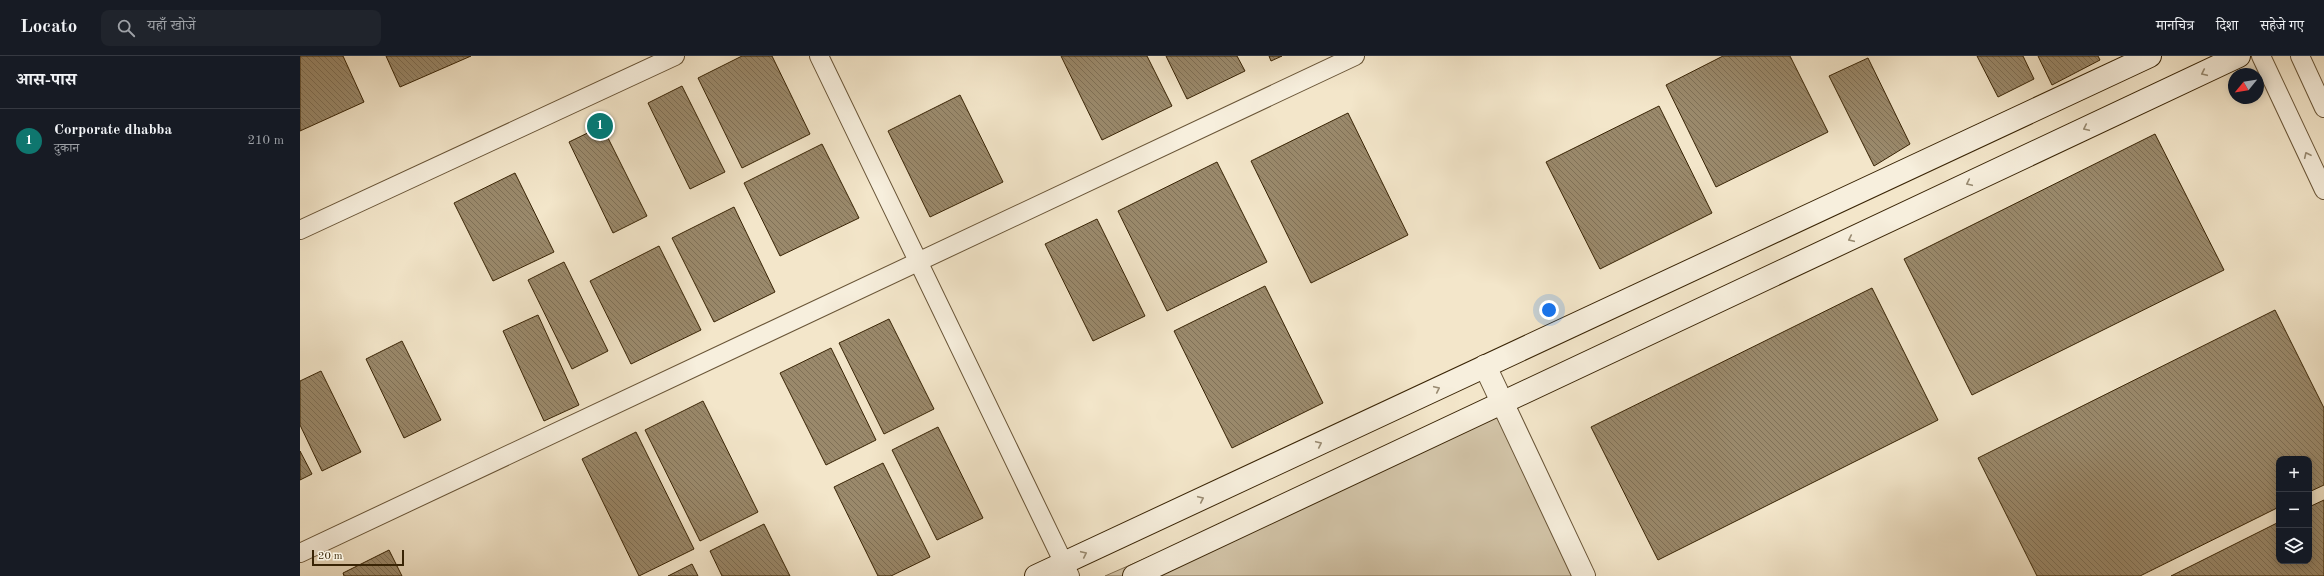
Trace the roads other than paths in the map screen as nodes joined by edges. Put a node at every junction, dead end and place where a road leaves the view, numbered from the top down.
1 (675, 56) edge
2 (819, 56) edge
3 (1355, 56) edge
4 (2150, 56) edge
5 (2239, 56) edge
6 (2261, 56) edge
7 (2300, 56) edge
8 (2324, 108) edge
9 (2324, 190) edge
10 (300, 230) edge
11 (918, 262) junction
12 (1485, 366) junction
13 (1502, 403) junction
14 (300, 553) edge
15 (1067, 570) edge
16 (1036, 576) edge
17 (1134, 576) edge
18 (1584, 576) edge

1 - 10 lane
2 - 11 lane
3 - 11 lane
4 - 12 street
5 -> 13 street
9 -> 6 lane
7 - 8 lane
11 - 14 lane
11 - 15 lane
12 - 13 street
15 -> 12 street
13 - 17 street
13 - 18 street
15 - 16 street

